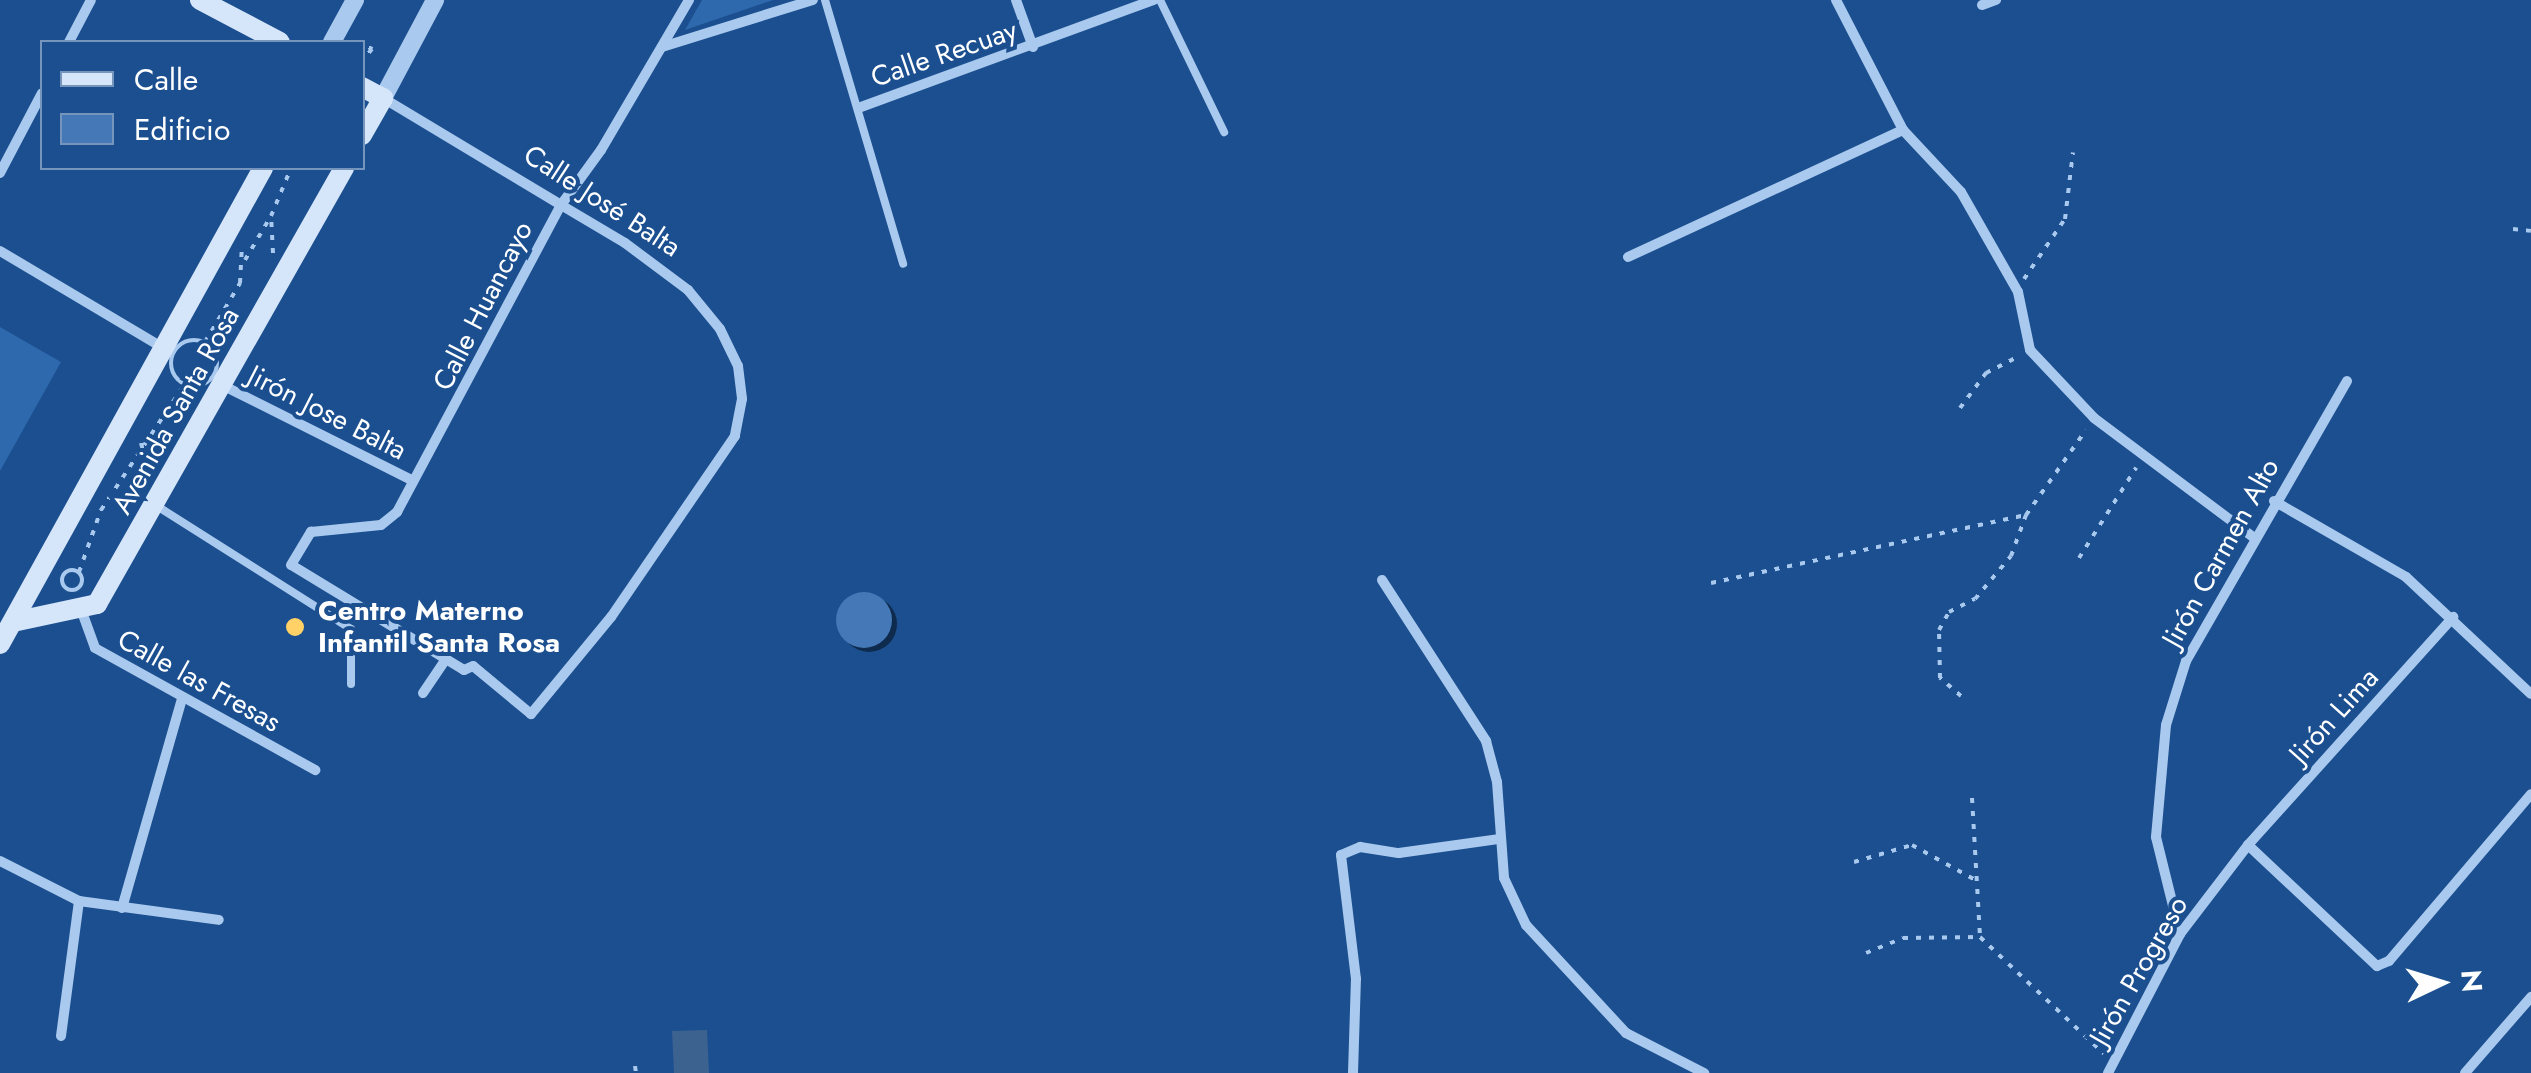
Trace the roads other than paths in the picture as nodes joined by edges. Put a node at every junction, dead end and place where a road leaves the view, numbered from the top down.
1 (92, 0) edge
2 (200, 0) edge
3 (355, 0) edge
4 (435, 0) edge
5 (690, 0) edge
6 (814, 0) edge
7 (825, 0) edge
8 (1016, 0) edge
9 (1157, 0) edge
10 (1836, 0) edge
11 (1996, 0) edge
12 (1982, 6) dead end
13 (70, 40) edge
14 (276, 40) edge
15 (333, 40) edge
16 (1033, 47) junction
17 (661, 48) junction
18 (365, 88) edge
19 (40, 97) edge
20 (383, 98) junction
21 (861, 107) junction
22 (365, 130) edge
23 (1903, 130) junction
24 (1224, 132) dead end
25 (262, 170) edge
26 (343, 170) edge
27 (0, 173) edge
28 (561, 205) junction
29 (0, 251) edge
30 (1628, 257) dead end
31 (903, 264) dead end
32 (162, 347) junction
33 (2347, 382) dead end
34 (222, 385) junction
35 (412, 480) junction
36 (2274, 501) junction
37 (157, 506) junction
38 (2252, 536) junction
39 (1382, 580) dead end
40 (82, 612) junction
41 (2453, 617) junction
42 (13, 622) junction
43 (0, 644) edge
44 (446, 659) junction
45 (351, 684) dead end
46 (422, 693) dead end
47 (2531, 694) edge
48 (182, 700) junction
49 (315, 770) dead end
50 (2531, 794) edge
51 (1498, 839) junction
52 (2248, 844) junction
53 (0, 861) edge
54 (80, 901) junction
55 (122, 908) junction
56 (219, 920) dead end
57 (2180, 934) junction
58 (2531, 996) edge
59 (61, 1036) dead end
60 (1353, 1073) edge
61 (1704, 1073) edge
62 (2108, 1073) edge
63 (2465, 1073) edge

1 - 13 street
2 - 14 main road
3 - 15 street
4 - 20 street
5 - 17 street, Calle Huancayo
6 - 17 street
7 - 21 lane
8 - 16 street
9 - 16 street, Calle Recuay
9 - 24 lane
10 - 23 street
11 - 12 street
16 - 21 street, Calle Recuay
17 - 28 street, Calle Huancayo
18 - 20 main road, Calle José Balta
19 - 27 street
20 - 22 main road
20 - 28 street, Calle José Balta
21 - 31 lane
23 - 30 street
23 - 38 street
25 - 32 main road, Avenida Santa Rosa
26 - 34 main road, Avenida Santa Rosa
28 - 35 street, Calle Huancayo
28 - 44 street, Calle José Balta
29 - 32 street
32 - 42 main road, Avenida Santa Rosa
33 - 36 street, Jirón Carmen Alto
34 - 35 street, Jirón Jose Balta
34 - 37 main road, Avenida Santa Rosa
35 - 44 street, Calle Huancayo
36 - 38 street, Jirón Carmen Alto
36 - 41 street
37 - 40 main road, Avenida Santa Rosa
37 - 45 lane
38 - 57 street, Jirón Carmen Alto
39 - 51 street
40 - 42 main road
40 - 48 street, Calle las Fresas
41 - 47 street
41 - 52 street, Jirón Lima
42 - 43 main road, Avenida Santa Rosa
44 - 46 street
48 - 49 street, Calle las Fresas
48 - 55 street
50 - 52 street
51 - 60 street
51 - 61 street
52 - 57 street, Jirón Progreso
53 - 54 street
54 - 55 street
54 - 59 street
55 - 56 street
57 - 62 street, Jirón Progreso
58 - 63 street

